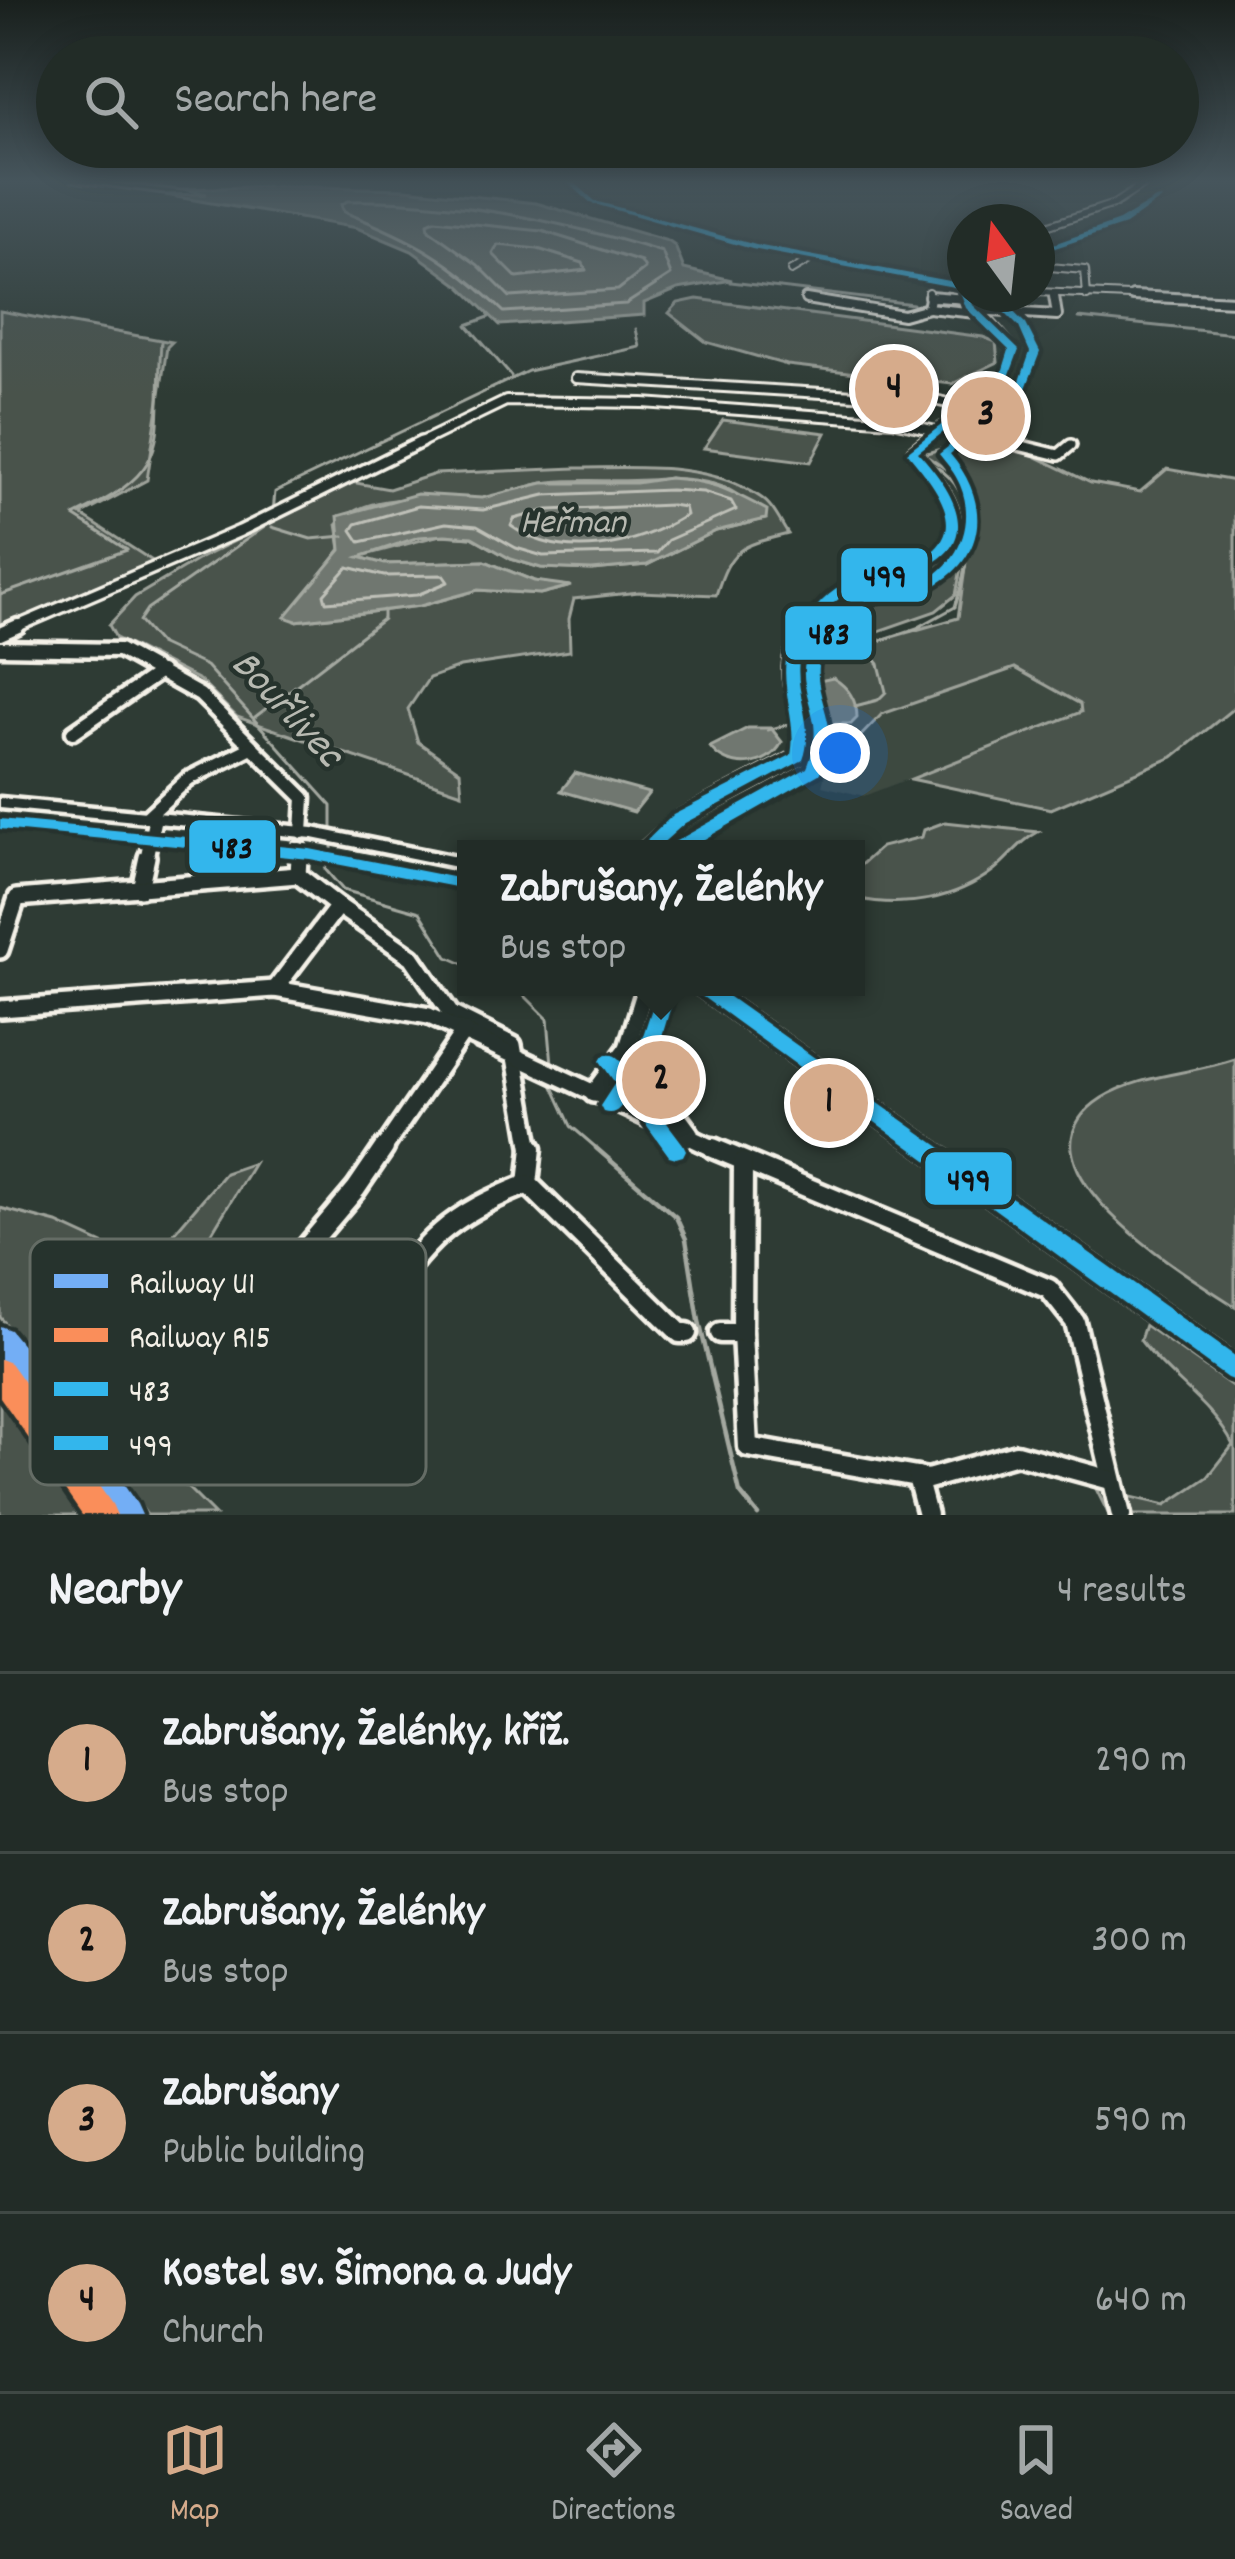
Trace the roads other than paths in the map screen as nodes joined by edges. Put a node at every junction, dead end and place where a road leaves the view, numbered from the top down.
1 (777, 253) edge
2 (808, 261) junction
3 (1055, 266) edge
4 (789, 268) dead end
5 (905, 274) junction
6 (927, 285) junction
7 (947, 285) edge
8 (947, 288) edge
9 (1055, 293) edge
10 (947, 296) edge
11 (1087, 296) junction
12 (806, 299) dead end
13 (1235, 302) edge
14 (929, 303) junction
15 (1055, 304) edge
16 (947, 306) edge
17 (976, 312) edge
18 (1006, 312) edge
19 (576, 378) dead end
20 (649, 382) junction
21 (759, 389) junction
22 (643, 404) junction
23 (968, 408) junction
24 (752, 411) junction
25 (939, 429) junction
26 (1071, 445) dead end
27 (0, 634) edge
28 (0, 648) edge
29 (160, 672) junction
30 (73, 732) dead end
31 (252, 747) junction
32 (0, 803) edge
33 (151, 817) junction
34 (305, 838) junction
35 (653, 840) edge
36 (457, 862) edge
37 (298, 875) junction
38 (140, 889) junction
39 (338, 906) junction
40 (0, 950) edge
41 (275, 989) junction
42 (643, 996) edge
43 (715, 996) edge
44 (0, 1010) edge
45 (464, 1031) junction
46 (627, 1048) junction
47 (513, 1056) junction
48 (589, 1092) junction
49 (693, 1137) junction
50 (742, 1162) junction
51 (528, 1184) junction
52 (314, 1239) edge
53 (426, 1241) edge
54 (687, 1333) dead end
55 (1235, 1370) edge
56 (917, 1478) junction
57 (1111, 1480) junction
58 (927, 1515) edge
59 (1121, 1515) edge

1 - 2 street
2 - 4 street
2 - 5 street
3 - 11 street
5 - 6 street
5 - 7 street
6 - 8 street
6 - 14 street
9 - 11 street
10 - 14 street
11 - 13 street
12 - 14 street
14 - 16 street
15 - 18 street
17 - 23 street
19 - 20 street
20 - 21 street
20 - 22 street
21 - 23 street
21 - 24 street
22 - 24 street
22 - 27 street
23 - 25 street
24 - 25 street
25 - 26 street
25 - 35 street
28 - 29 street
29 - 30 street
29 - 31 street
31 - 33 street
31 - 34 street
32 - 33 main road
33 - 34 main road
33 - 38 street
34 - 36 main road
34 - 37 street
37 - 38 street
37 - 39 street
38 - 40 street
39 - 41 street
39 - 47 street
41 - 44 street
41 - 45 street
42 - 46 street
43 - 55 main road
45 - 47 street
45 - 52 street
46 - 48 street
46 - 49 street
47 - 48 street
47 - 51 street
48 - 49 street
49 - 50 street
50 - 56 street
50 - 57 street
51 - 53 street
51 - 54 street
56 - 57 street
56 - 58 street
57 - 59 street

